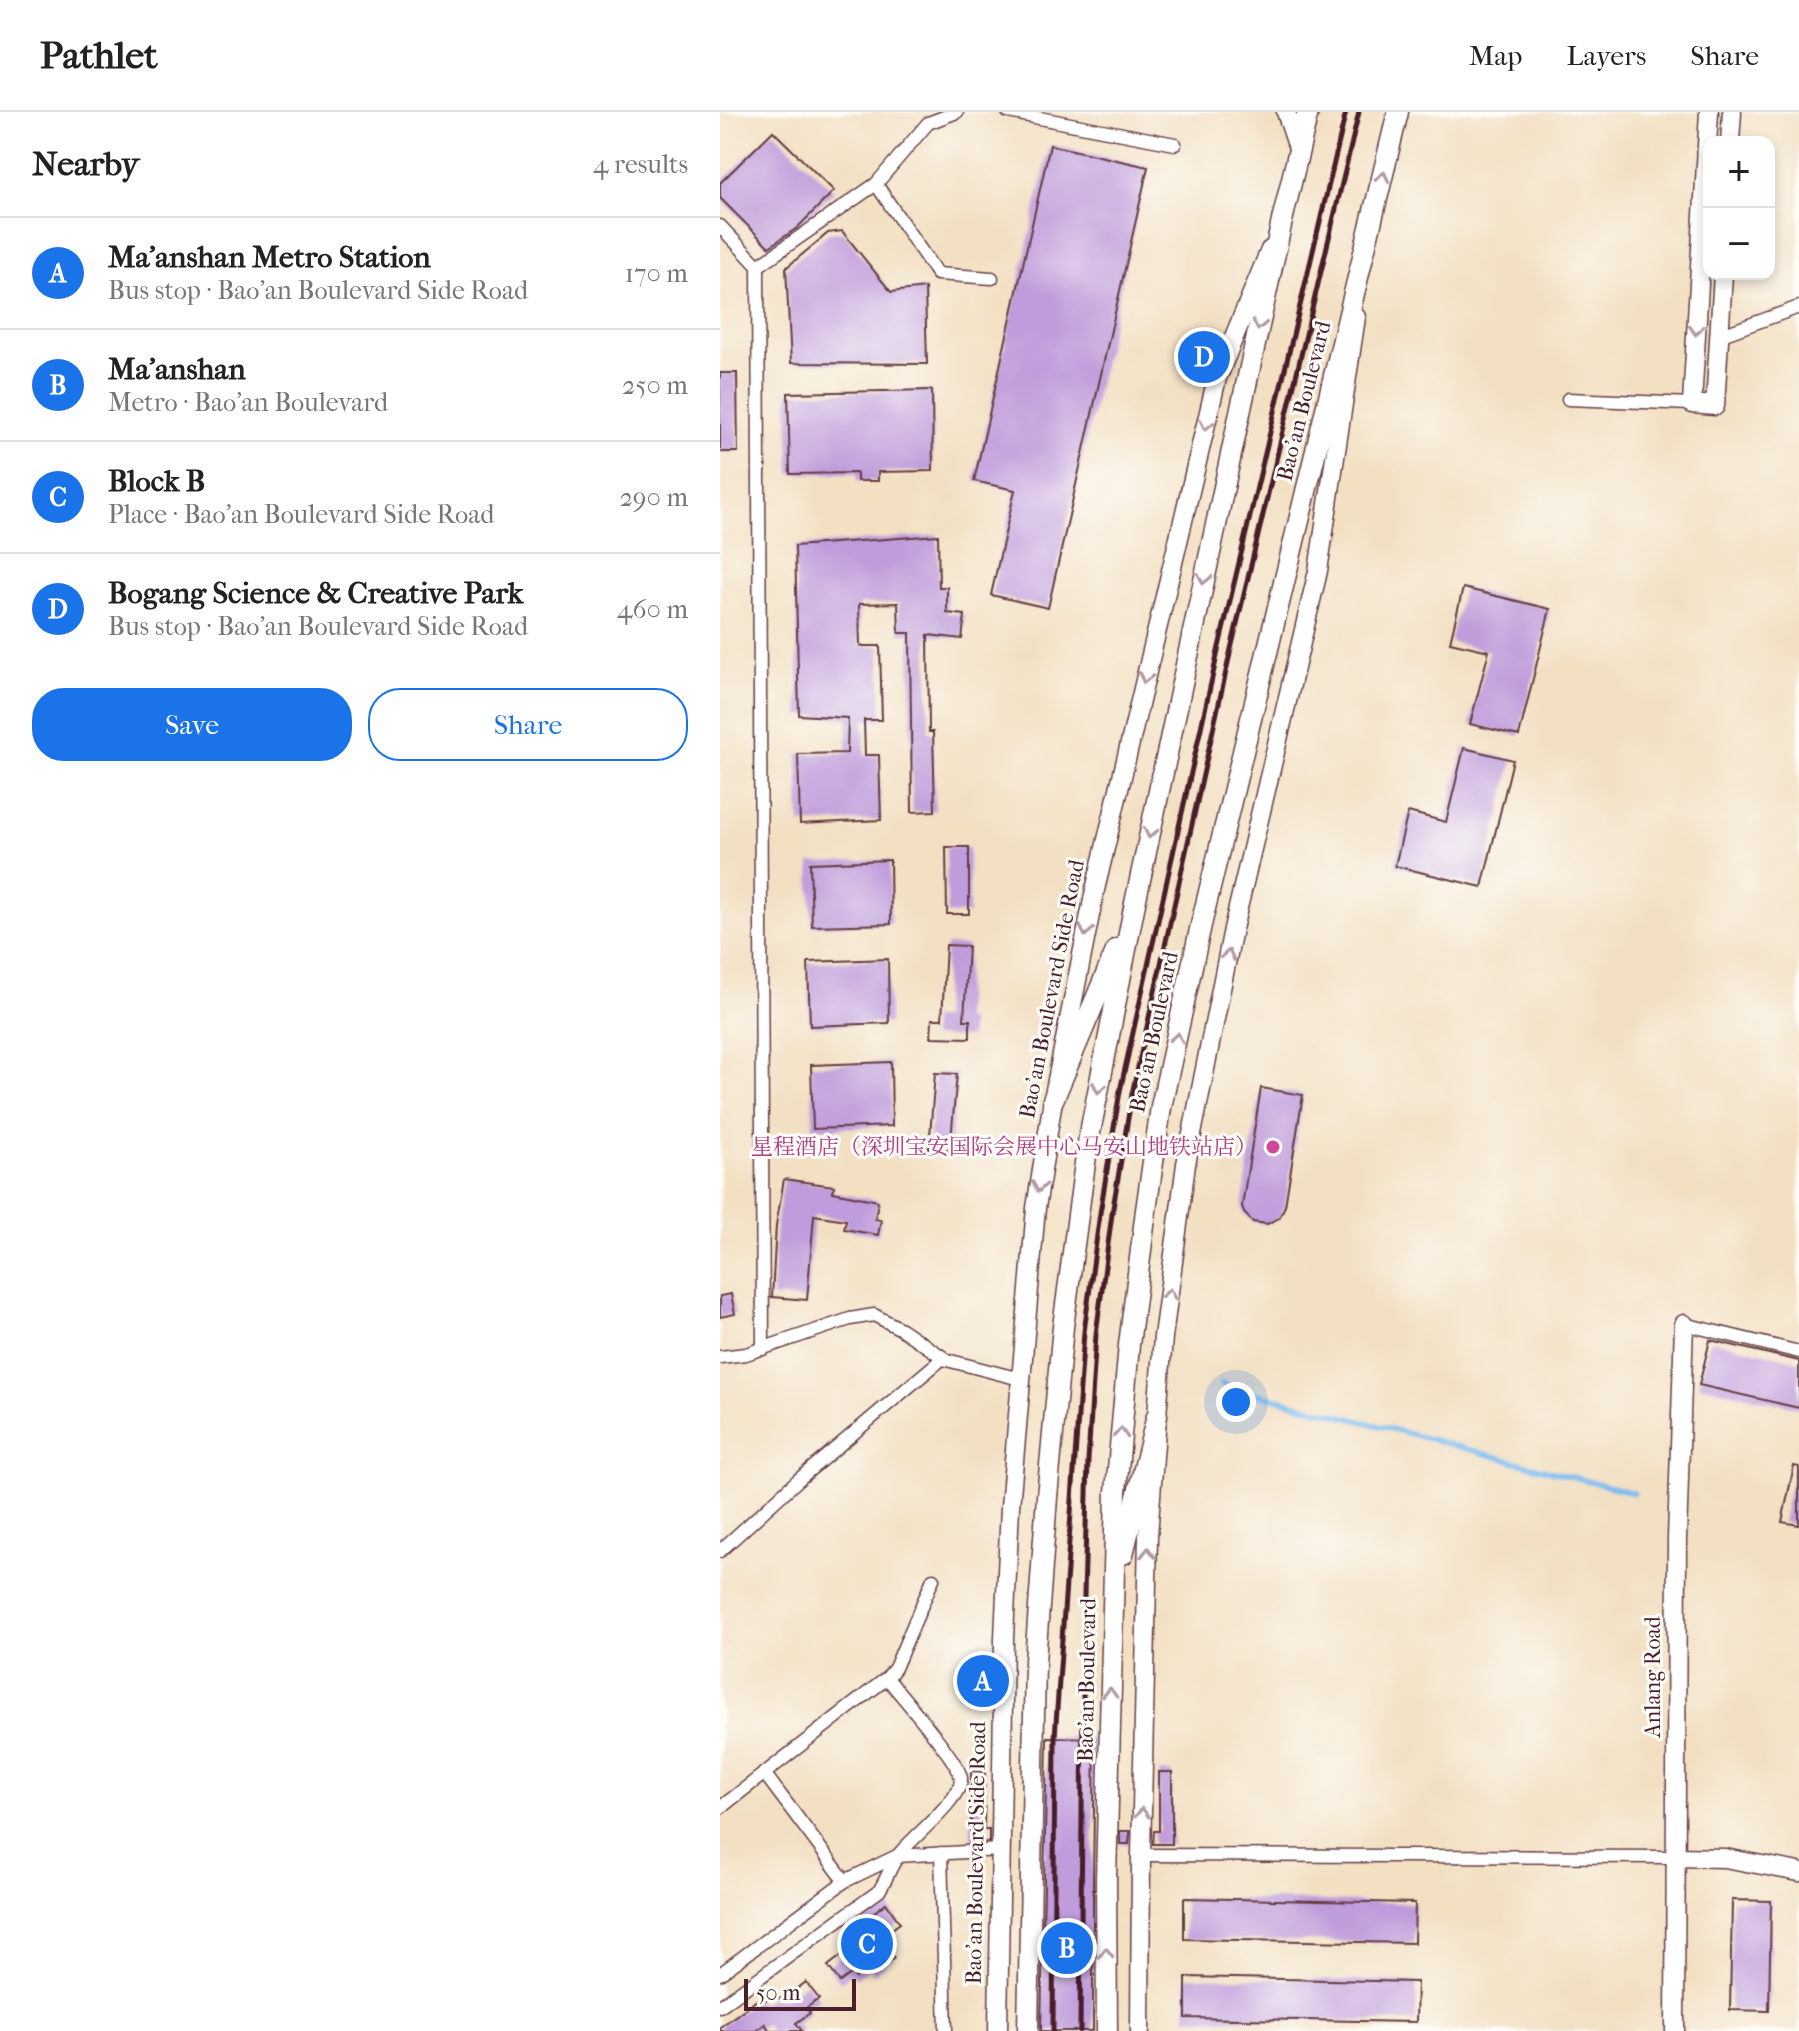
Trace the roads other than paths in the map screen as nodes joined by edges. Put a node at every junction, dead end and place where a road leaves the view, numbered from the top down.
1 (957, 112) edge
2 (1008, 112) edge
3 (1286, 112) edge
4 (1308, 112) edge
5 (1709, 112) edge
6 (1732, 112) edge
7 (1400, 115) edge
8 (1730, 136) edge
9 (1175, 144) dead end
10 (1299, 151) junction
11 (876, 184) junction
12 (1282, 221) junction
13 (720, 226) edge
14 (1367, 243) junction
15 (758, 266) junction
16 (992, 278) dead end
17 (1723, 280) edge
18 (1799, 307) edge
19 (1719, 336) junction
20 (1568, 399) dead end
21 (1692, 404) junction
22 (1134, 908) junction
23 (1053, 1100) junction
24 (1684, 1324) joint
25 (763, 1349) junction
26 (1799, 1352) edge
27 (720, 1357) edge
28 (943, 1358) junction
29 (1020, 1379) junction
30 (1157, 1416) junction
31 (720, 1551) edge
32 (933, 1579) dead end
33 (1112, 1596) junction
34 (887, 1678) junction
35 (764, 1773) junction
36 (720, 1808) edge
37 (1000, 1850) junction
38 (941, 1853) junction
39 (1141, 1855) junction
40 (897, 1856) junction
41 (1677, 1857) junction
42 (1799, 1872) edge
43 (845, 1881) junction
44 (722, 1968) edge
45 (720, 2006) edge
46 (946, 2031) edge
47 (998, 2031) edge
48 (1028, 2031) edge
49 (1107, 2031) edge
50 (1140, 2031) edge
51 (1675, 2031) edge

1 - 11 street
2 - 9 street
3 - 10 main road
4 - 10 main road, Bao'an Boulevard
5 -> 21 main road
6 - 8 main road
14 -> 7 main road, Bao'an Boulevard
10 - 12 main road, Bao'an Boulevard
11 - 15 street
11 - 16 street
12 -> 22 main road, Bao'an Boulevard
12 -> 23 main road, Bao'an Boulevard Side Road
13 - 15 street
30 -> 14 main road
33 -> 14 main road, Bao'an Boulevard
15 - 25 street
17 - 19 main road
18 - 19 street
19 - 21 main road
20 - 21 street
22 - 23 main road
22 -> 48 main road, Bao'an Boulevard
23 -> 29 main road, Bao'an Boulevard Side Road
24 - 26 street
24 - 41 main road, Anlang Road
25 - 27 street
25 - 28 street
28 - 29 street
28 - 31 street
29 - 37 main road, Bao'an Boulevard Side Road
30 - 33 main road
39 -> 30 main road
32 - 34 street
49 -> 33 main road, Bao'an Boulevard
34 - 35 street
34 - 40 street
35 - 36 street
35 - 43 street
37 - 38 street
37 - 47 main road, Bao'an Boulevard Side Road
38 - 40 street
38 - 46 street
39 - 41 street
39 - 50 main road
40 - 43 street
40 - 45 street
41 - 42 main road
41 - 51 main road, Anlang Road
43 - 44 street

